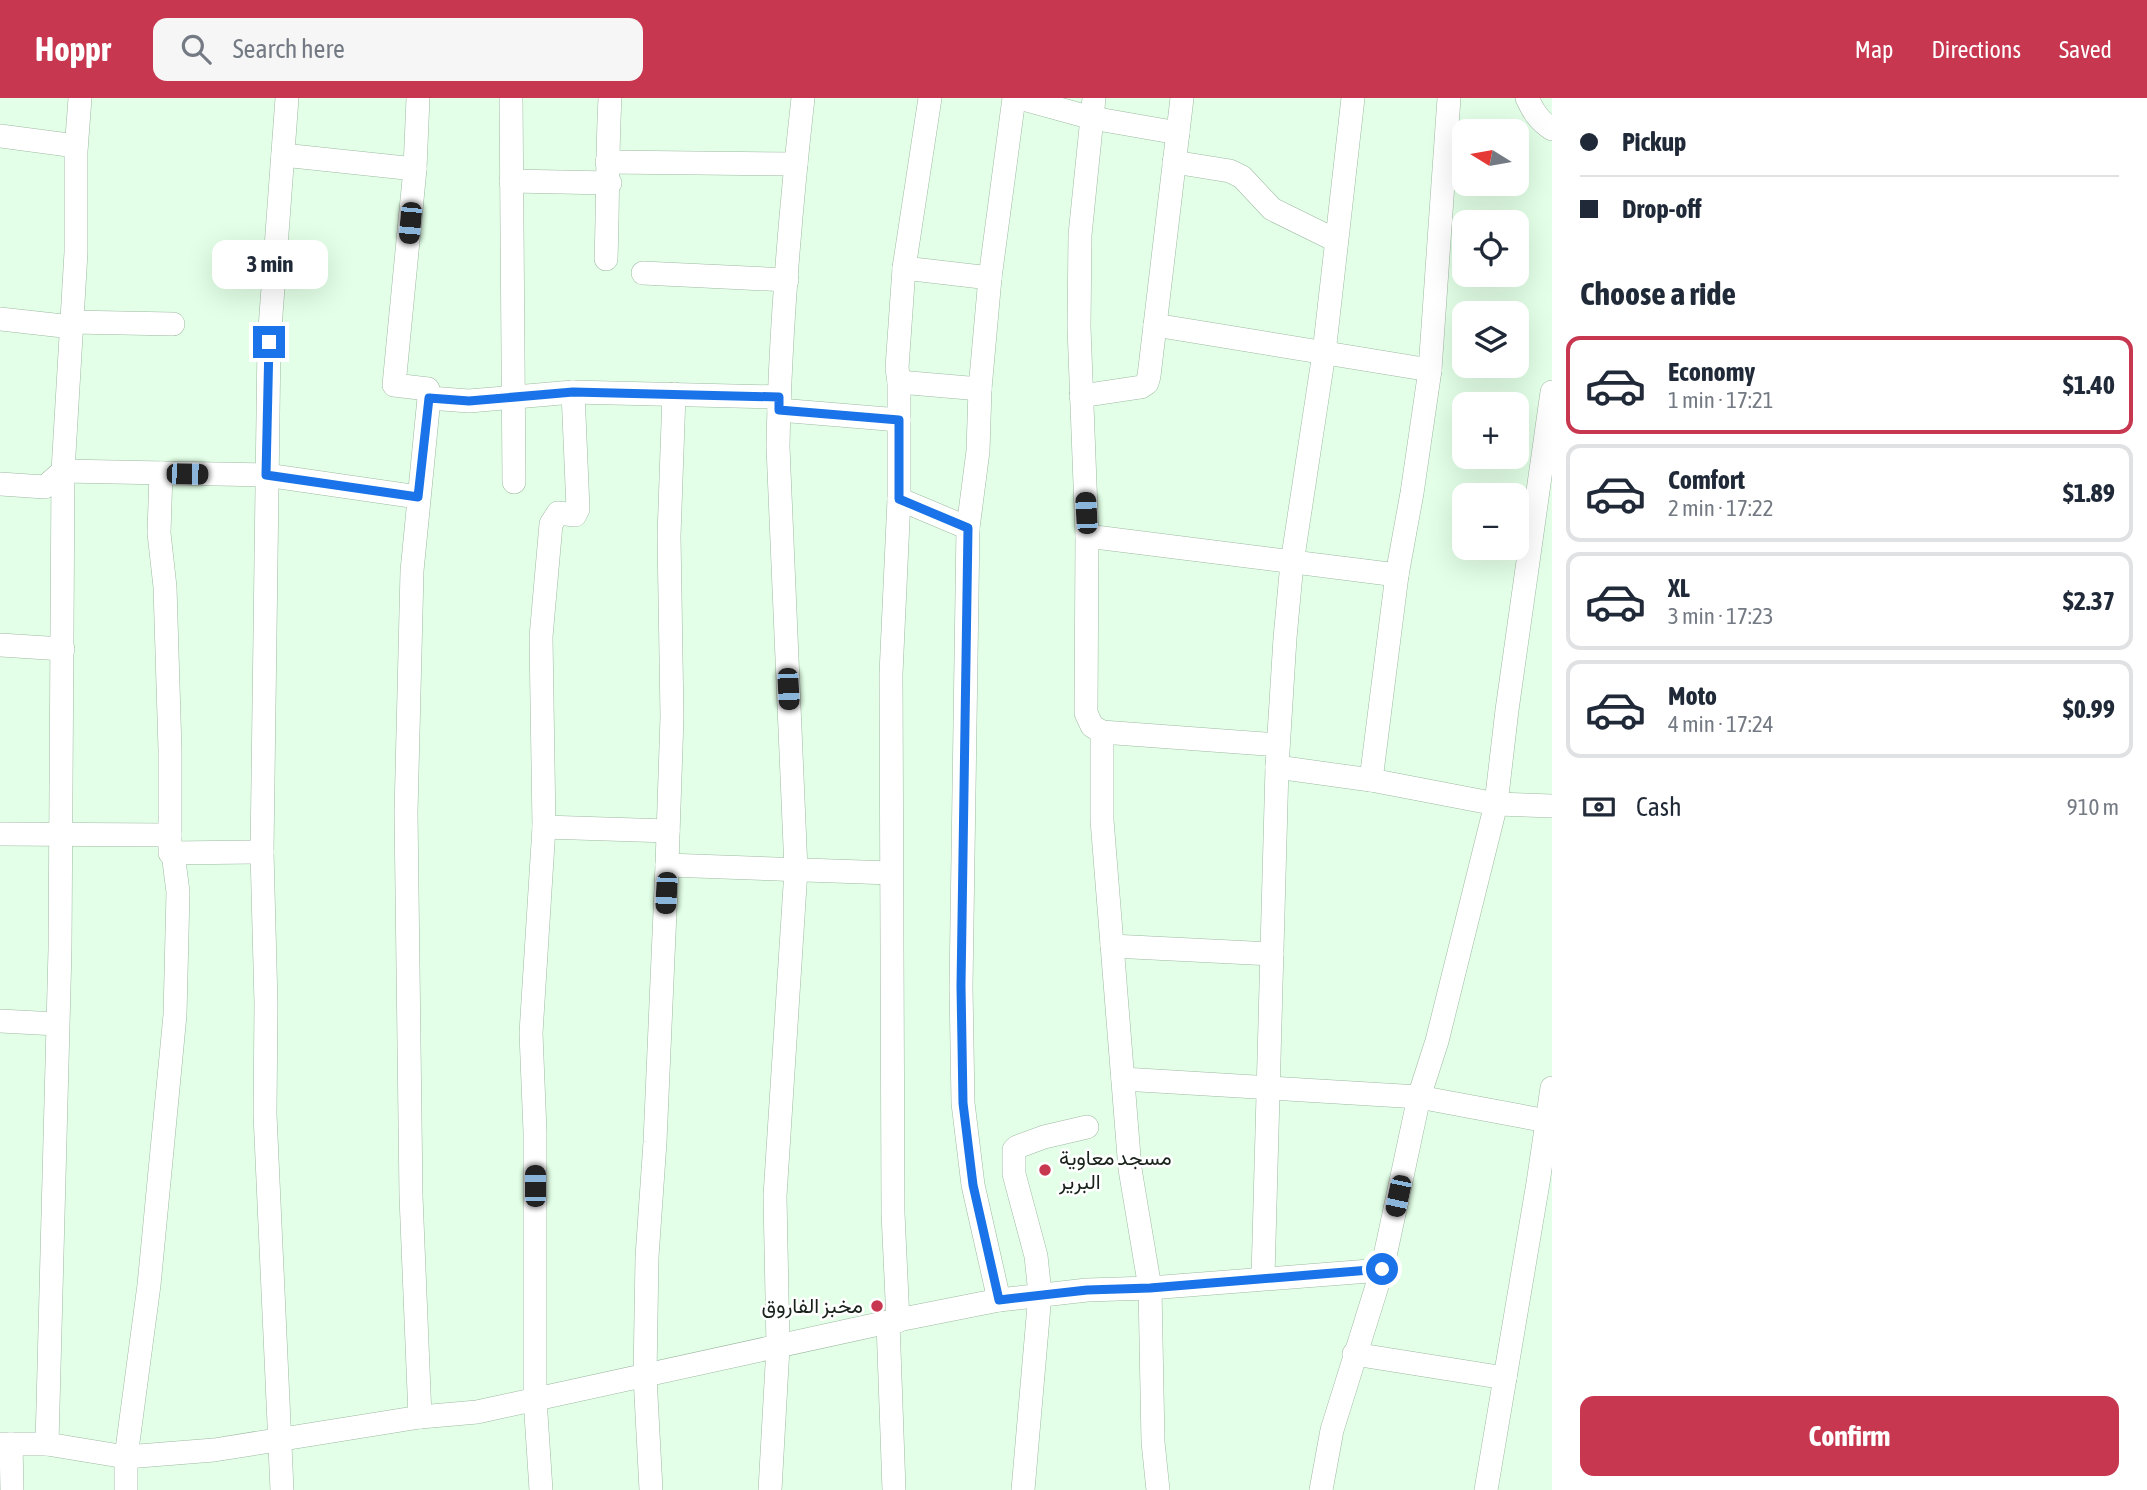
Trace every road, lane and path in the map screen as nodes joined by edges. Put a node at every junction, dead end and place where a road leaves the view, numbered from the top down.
1 (80, 98) edge
2 (287, 98) edge
3 (418, 98) edge
4 (511, 98) edge
5 (610, 98) edge
6 (803, 98) edge
7 (930, 98) edge
8 (1016, 98) edge
9 (1182, 98) edge
10 (1353, 98) edge
11 (1449, 98) edge
12 (1527, 98) edge
13 (1093, 108) edge
14 (1552, 129) edge
15 (1178, 133) junction
16 (0, 136) edge
17 (76, 146) junction
18 (283, 155) junction
19 (1174, 162) junction
20 (796, 164) junction
21 (415, 169) junction
22 (608, 173) junction
23 (512, 181) junction
24 (1335, 240) junction
25 (606, 259) dead end
26 (904, 268) junction
27 (643, 272) dead end
28 (990, 278) junction
29 (787, 280) junction
30 (0, 319) edge
31 (72, 324) junction
32 (173, 324) dead end
33 (1155, 325) junction
34 (1324, 353) junction
35 (1430, 370) junction
36 (899, 382) junction
37 (980, 388) junction
38 (573, 392) junction
39 (1552, 392) edge
40 (674, 394) junction
41 (1081, 396) junction
42 (514, 397) junction
43 (429, 398) junction
44 (779, 403) junction
45 (899, 420) junction
46 (63, 471) junction
47 (161, 473) junction
48 (266, 475) junction
49 (514, 482) dead end
50 (0, 484) edge
51 (418, 497) junction
52 (899, 499) junction
53 (968, 528) junction
54 (1087, 536) junction
55 (1292, 563) junction
56 (1397, 575) junction
57 (0, 645) edge
58 (63, 649) junction
59 (1102, 732) junction
60 (1277, 756) junction
61 (1371, 780) junction
62 (1496, 804) junction
63 (1552, 806) edge
64 (544, 827) junction
65 (668, 831) junction
66 (61, 833) junction
67 (0, 834) edge
68 (172, 844) junction
69 (262, 852) junction
70 (667, 865) junction
71 (796, 870) junction
72 (891, 873) junction
73 (1112, 946) junction
74 (1272, 954) junction
75 (0, 1021) edge
76 (57, 1024) junction
77 (1123, 1079) junction
78 (1552, 1088) edge
79 (1267, 1089) junction
80 (1419, 1097) junction
81 (1547, 1121) junction
82 (1087, 1127) dead end
83 (1545, 1185) edge
84 (1382, 1269) junction
85 (1263, 1277) junction
86 (1150, 1288) junction
87 (1040, 1294) junction
88 (999, 1300) junction
89 (893, 1322) junction
90 (778, 1347) junction
91 (1354, 1354) junction
92 (645, 1376) junction
93 (1504, 1378) junction
94 (535, 1399) junction
95 (420, 1417) junction
96 (279, 1441) junction
97 (5, 1444) edge
98 (47, 1444) junction
99 (126, 1457) junction
100 (12, 1490) edge
101 (126, 1490) edge
102 (282, 1490) edge
103 (541, 1490) edge
104 (651, 1490) edge
105 (770, 1490) edge
106 (894, 1490) edge
107 (1023, 1490) edge
108 (1158, 1490) edge
109 (1321, 1490) edge
110 (1486, 1490) edge

1 - 17 street
2 - 18 street
3 - 21 street
4 - 23 street
5 - 22 street
6 - 20 street
7 - 26 street
8 - 13 street
8 - 28 street
9 - 15 street
10 - 24 street
11 - 35 street
12 - 14 street
13 - 15 street
13 - 41 street
15 - 19 street
16 - 17 street
17 - 31 street
18 - 21 street
18 - 48 street
19 - 24 street
19 - 33 street
20 - 22 street
20 - 29 street
21 - 43 street
22 - 23 street
22 - 25 street
23 - 42 street
24 - 34 street
26 - 28 street
26 - 36 street
27 - 29 street
28 - 37 street
29 - 44 street
30 - 31 street
31 - 32 street
31 - 46 street
33 - 34 street
33 - 41 street
34 - 35 street
34 - 55 street
35 - 56 street
36 - 37 street
36 - 45 street
37 - 53 street
38 - 40 street
38 - 42 street
38 - 64 street
39 - 62 street
40 - 44 street
40 - 65 street
41 - 54 street
42 - 43 street
42 - 49 street
43 - 51 street
44 - 45 street
44 - 71 street
45 - 52 street
46 - 47 street
46 - 50 street
46 - 58 street
47 - 48 street
47 - 68 street
48 - 51 street
48 - 69 street
51 - 95 street
52 - 53 street
52 - 72 street
53 - 88 street
54 - 55 street
54 - 59 street
55 - 56 street
55 - 60 street
56 - 61 street
57 - 58 street
58 - 66 street
59 - 60 street
59 - 73 street
60 - 61 street
60 - 74 street
61 - 62 street
62 - 63 street
62 - 80 street
64 - 65 street
64 - 94 street
65 - 70 street
66 - 67 street
66 - 68 street
66 - 76 street
68 - 69 street
68 - 99 street
69 - 96 street
70 - 71 street
70 - 92 street
71 - 72 street
71 - 90 street
72 - 89 street
73 - 74 street
73 - 77 street
74 - 79 street
75 - 76 street
76 - 98 street
77 - 79 street
77 - 86 street
78 - 81 street
79 - 80 street
79 - 85 street
80 - 81 street
80 - 84 street
81 - 83 street
82 - 87 street
83 - 93 street
84 - 85 street
84 - 91 street
85 - 86 street
86 - 87 street
86 - 108 street
87 - 88 street
87 - 107 street
88 - 89 street
89 - 90 street
89 - 106 street
90 - 92 street
90 - 105 street
91 - 93 street
91 - 109 street
92 - 94 street
92 - 104 street
93 - 110 street
94 - 95 street
94 - 103 street
95 - 96 street
96 - 99 street
96 - 102 street
97 - 98 street
97 - 100 street
98 - 99 street
99 - 101 street

